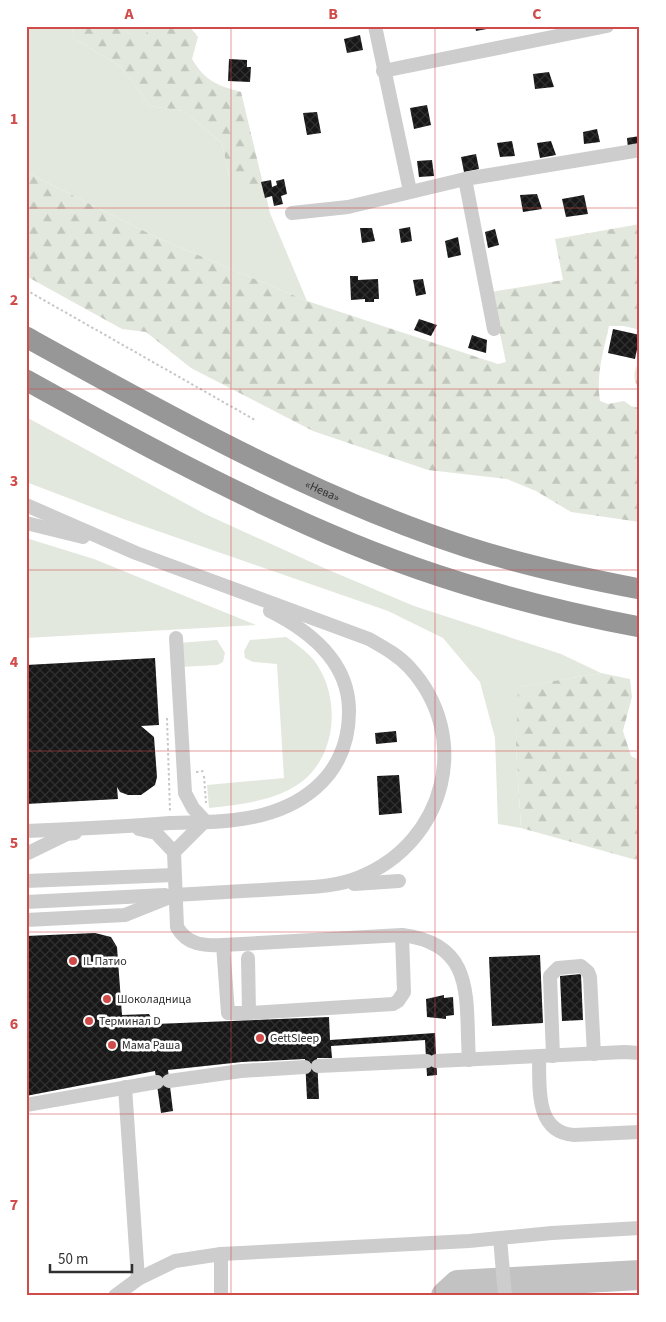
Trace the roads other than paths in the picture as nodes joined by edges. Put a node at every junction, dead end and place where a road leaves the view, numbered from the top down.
1 (375, 26) edge
2 (607, 26) edge
3 (383, 71) junction
4 (640, 150) edge
5 (465, 180) junction
6 (410, 191) junction
7 (292, 213) dead end
8 (494, 329) dead end
9 (26, 336) edge
10 (26, 380) edge
11 (26, 505) edge
12 (26, 523) edge
13 (136, 553) junction
14 (211, 582) junction
15 (640, 589) edge
16 (640, 627) edge
17 (176, 638) dead end
18 (205, 821) junction
19 (122, 826) junction
20 (56, 830) junction
21 (26, 831) edge
22 (26, 840) edge
23 (174, 852) junction
24 (26, 854) edge
25 (174, 875) junction
26 (26, 881) edge
27 (399, 881) dead end
28 (324, 886) junction
29 (175, 895) junction
30 (26, 902) edge
31 (26, 920) edge
32 (402, 935) junction
33 (223, 944) junction
34 (248, 958) dead end
35 (249, 1013) junction
36 (594, 1054) junction
37 (640, 1054) edge
38 (553, 1056) junction
39 (539, 1057) junction
40 (469, 1060) junction
41 (125, 1086) junction
42 (26, 1105) edge
43 (640, 1132) edge
44 (640, 1228) edge
45 (500, 1238) junction
46 (221, 1254) junction
47 (138, 1279) junction
48 (114, 1296) edge
49 (220, 1296) edge
50 (505, 1296) edge

1 - 3 street
2 - 3 street
3 - 6 street
4 - 5 street
5 - 6 street
5 - 8 street
6 - 7 street
9 - 15 highway, «Нева»
10 - 16 highway
11 - 13 street
12 - 13 street
13 - 14 street
14 - 18 street
14 - 28 street
17 - 18 street
18 - 19 street
18 - 23 street
19 - 20 street
19 - 23 street
19 - 24 street
20 - 21 street
20 - 22 street
23 - 25 street
25 - 26 street
25 - 33 street
27 - 28 street
28 - 29 street
29 - 30 street, bridge
29 - 31 street, bridge
32 - 33 street
32 - 35 street
32 - 40 street
33 - 35 street
34 - 35 street
36 - 37 street
36 - 38 street
36 - 38 street
38 - 39 street
39 - 40 street
39 - 43 street
40 - 41 street
41 - 42 street
41 - 47 street
44 - 45 street
45 - 46 street
45 - 50 street
46 - 47 street
46 - 49 street
47 - 48 street

